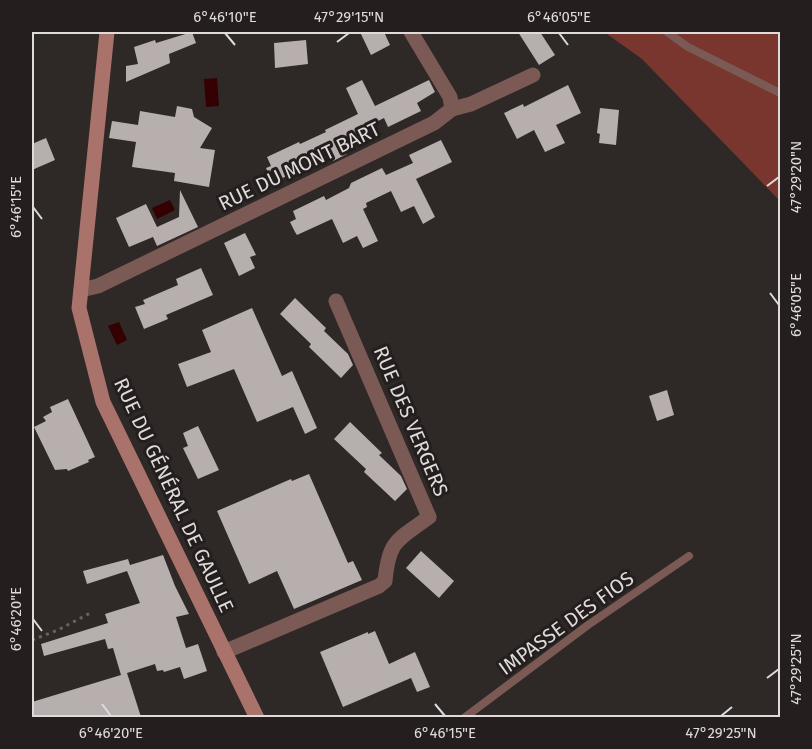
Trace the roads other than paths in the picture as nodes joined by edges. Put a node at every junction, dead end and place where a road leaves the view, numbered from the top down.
1 (107, 32) edge
2 (411, 32) edge
3 (667, 32) edge
4 (533, 75) dead end
5 (780, 93) edge
6 (452, 109) junction
7 (81, 290) junction
8 (336, 301) dead end
9 (688, 556) dead end
10 (224, 652) junction
11 (257, 717) edge
12 (464, 717) edge

1 - 7 main road, RUE DU GÉNÉRAL DE GAULLE
2 - 6 street
3 - 5 lane
4 - 6 street, RUE DU MONT BART
6 - 7 street, RUE DU MONT BART
7 - 10 main road, RUE DU GÉNÉRAL DE GAULLE
8 - 10 street, RUE DES VERGERS
9 - 12 lane, IMPASSE DES FIOS
10 - 11 main road, RUE DU GÉNÉRAL DE GAULLE

